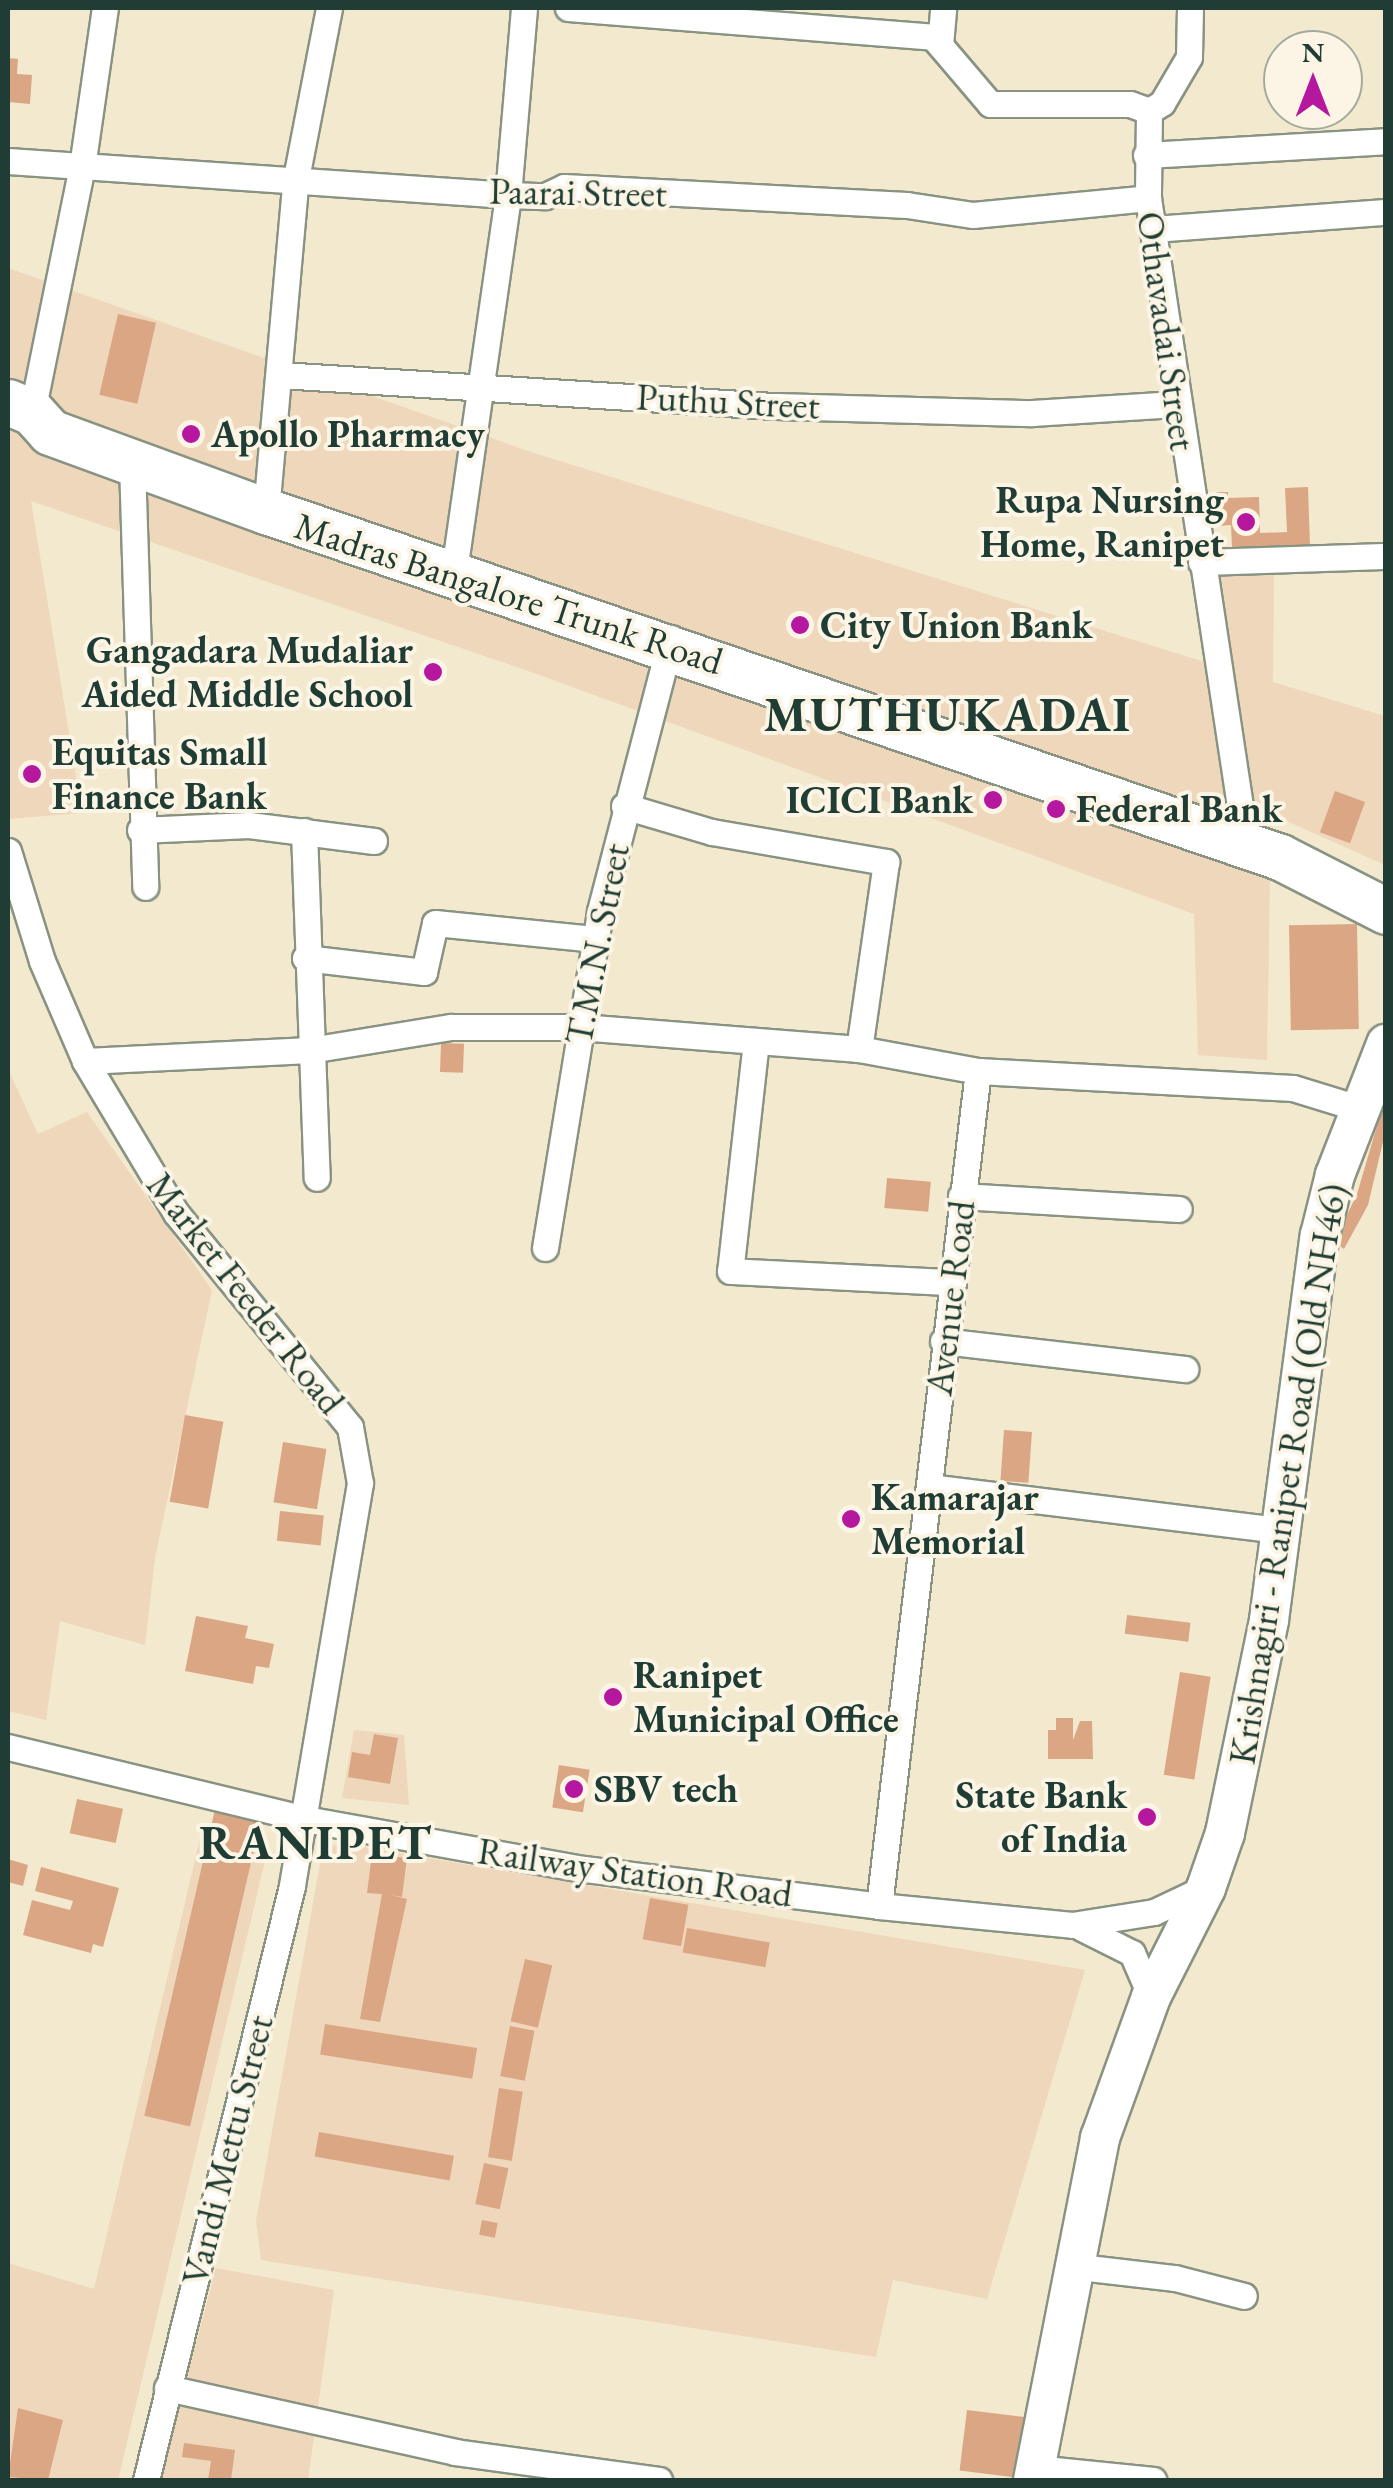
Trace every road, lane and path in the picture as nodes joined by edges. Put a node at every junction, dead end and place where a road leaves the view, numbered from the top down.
1 (104, 8) edge
2 (330, 8) edge
3 (524, 8) edge
4 (568, 8) edge
5 (600, 8) edge
6 (943, 8) edge
7 (1190, 8) edge
8 (940, 45) junction
9 (1149, 112) junction
10 (1386, 140) edge
11 (1146, 155) junction
12 (8, 161) edge
13 (82, 167) junction
14 (296, 178) junction
15 (508, 194) junction
16 (1148, 198) junction
17 (1386, 212) edge
18 (1152, 229) junction
19 (280, 375) junction
20 (481, 386) junction
21 (1176, 404) junction
22 (20, 407) edge
23 (132, 463) junction
24 (268, 503) junction
25 (456, 556) junction
26 (1386, 556) edge
27 (1201, 562) junction
28 (504, 582) junction
29 (671, 638) junction
30 (624, 806) junction
31 (140, 830) junction
32 (304, 830) junction
33 (1245, 836) junction
34 (374, 840) dead end
35 (8, 851) edge
36 (145, 887) dead end
37 (1386, 887) edge
38 (1386, 911) edge
39 (596, 939) junction
40 (305, 958) junction
41 (580, 1027) junction
42 (756, 1041) junction
43 (1386, 1044) edge
44 (310, 1050) junction
45 (859, 1050) junction
46 (85, 1061) junction
47 (978, 1071) junction
48 (1358, 1108) junction
49 (317, 1178) dead end
50 (961, 1196) junction
51 (1179, 1208) dead end
52 (545, 1248) dead end
53 (949, 1282) junction
54 (944, 1341) junction
55 (1185, 1369) dead end
56 (929, 1488) junction
57 (1281, 1530) junction
58 (8, 1747) edge
59 (305, 1819) junction
60 (1206, 1888) junction
61 (879, 1906) junction
62 (1072, 1924) junction
63 (1151, 1997) junction
64 (1072, 2266) junction
65 (1244, 2296) dead end
66 (167, 2388) junction
67 (1034, 2474) edge
68 (146, 2480) edge
69 (659, 2480) edge
70 (1153, 2480) edge

1 - 13 street
2 - 14 street
3 - 15 street
4 - 5 street
5 - 8 street
6 - 8 street
7 - 9 street
8 - 9 street
9 - 11 street, Othavadai Street
10 - 11 street
11 - 16 street, Othavadai Street
12 - 13 street, Paarai Street
13 - 14 street, Paarai Street
13 - 22 street
14 - 15 street, Paarai Street
14 - 19 street
15 - 16 street, Paarai Street
15 - 20 street
16 - 18 street, Othavadai Street
17 - 18 street
18 - 21 street, Othavadai Street
19 - 20 street, Puthu Street
19 - 24 street
20 - 21 street, Puthu Street
20 - 25 street
21 - 27 street, Othavadai Street
22 - 23 highway, Madras Bangalore Trunk Road
22 - 24 highway, Madras Bangalore Trunk Road
23 - 24 highway, Madras Bangalore Trunk Road
23 - 31 street
24 - 25 highway, Madras Bangalore Trunk Road
24 - 28 highway, Madras Bangalore Trunk Road
25 - 28 highway, Madras Bangalore Trunk Road
26 - 27 street
27 - 33 street, Othavadai Street
28 - 29 highway, Madras Bangalore Trunk Road
29 - 30 street, T.M.N. Street
29 - 33 highway, Madras Bangalore Trunk Road
30 - 39 street, T.M.N. Street
30 - 45 street
31 - 32 street
31 - 36 street
32 - 34 street
32 - 40 street
33 - 37 highway
33 - 38 highway, Madras Bangalore Trunk Road
35 - 46 street, Market Feeder Road
39 - 40 street
39 - 41 street, T.M.N. Street
40 - 44 street
41 - 42 street
41 - 44 street
41 - 52 street, T.M.N. Street
42 - 45 street
42 - 53 street
43 - 48 main road, Krishnagiri - Ranipet Road (Old NH46)
44 - 46 street
44 - 49 street
45 - 47 street
46 - 59 street, Market Feeder Road
47 - 48 street
47 - 50 street, Avenue Road
48 - 57 main road, Krishnagiri - Ranipet Road (Old NH46)
50 - 51 street
50 - 53 street, Avenue Road
53 - 54 street, Avenue Road
54 - 55 street
54 - 56 street, Avenue Road
56 - 57 street
56 - 61 street, Avenue Road
57 - 60 main road, Krishnagiri - Ranipet Road (Old NH46)
58 - 59 street, Railway Station Road
59 - 61 street, Railway Station Road
59 - 66 street, Vandi Mettu Street
60 - 62 street, Railway Station Road
60 - 63 main road, Krishnagiri - Ranipet Road (Old NH46)
61 - 62 street, Railway Station Road
62 - 63 street
63 - 64 main road, Krishnagiri - Ranipet Road (Old NH46)
64 - 65 street
64 - 67 main road, Krishnagiri - Ranipet Road (Old NH46)
66 - 68 street, Vandi Mettu Street
66 - 69 street
67 - 70 street

